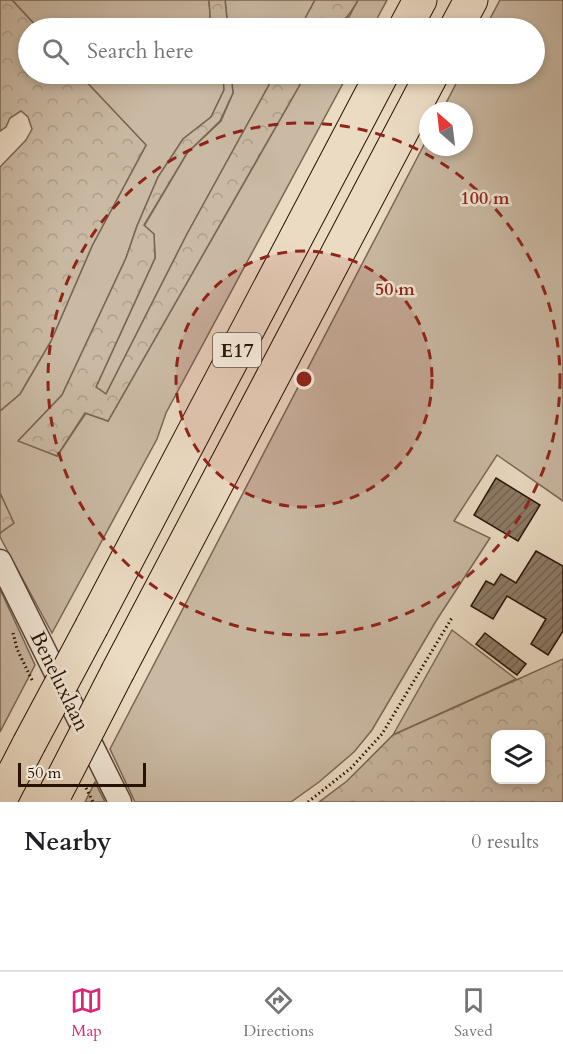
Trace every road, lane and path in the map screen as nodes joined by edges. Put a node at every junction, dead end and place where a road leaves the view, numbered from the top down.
1 (420, 0) edge
2 (471, 0) edge
3 (410, 18) edge
4 (461, 18) edge
5 (377, 84) edge
6 (427, 84) edge
7 (0, 561) edge
8 (453, 616) dead end
9 (53, 797) edge
10 (0, 800) edge
11 (120, 802) edge
12 (308, 802) edge

1 - 3 highway
2 - 4 highway
5 - 10 highway, E17, bridge
6 - 9 highway, E17, bridge
7 - 11 street, Beneluxlaan
8 - 12 path

